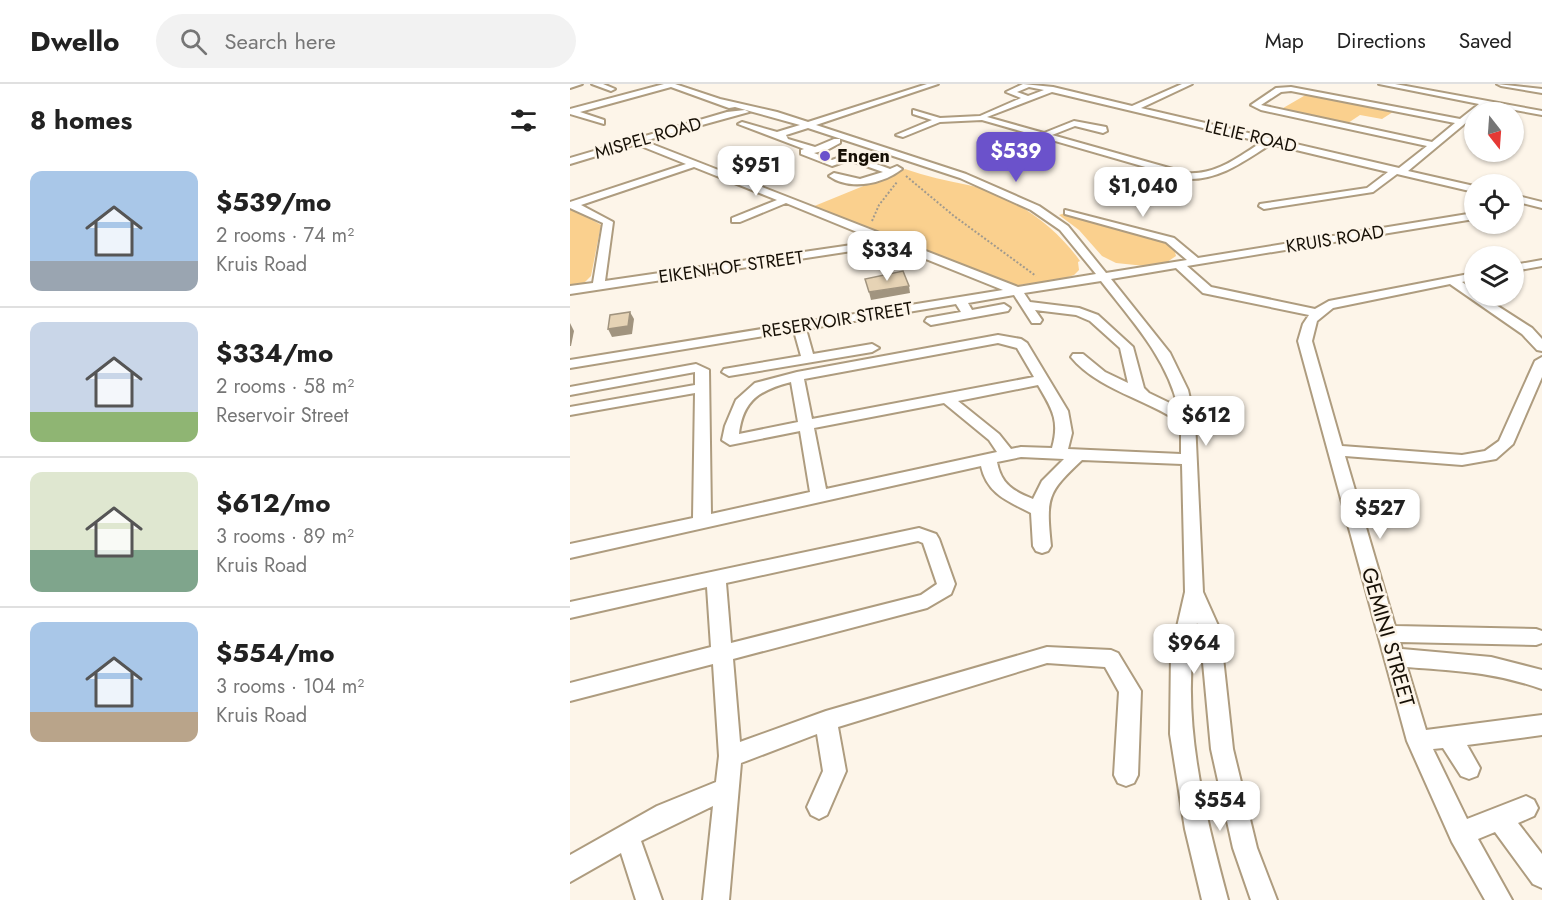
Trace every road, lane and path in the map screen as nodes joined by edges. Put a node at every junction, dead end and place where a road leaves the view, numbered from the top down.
1 (578, 84) edge
2 (596, 84) edge
3 (934, 84) edge
4 (1065, 84) edge
5 (1188, 84) edge
6 (1383, 84) edge
7 (1501, 84) edge
8 (670, 85) edge
9 (570, 86) edge
10 (611, 89) dead end
11 (1025, 90) edge
12 (1051, 90) junction
13 (1542, 91) edge
14 (722, 101) junction
15 (1480, 102) edge
16 (1014, 104) junction
17 (733, 107) junction
18 (758, 109) junction
19 (1133, 109) junction
20 (778, 110) dead end
21 (1524, 110) edge
22 (571, 111) edge
23 (747, 112) junction
24 (916, 112) dead end
25 (1542, 113) edge
26 (727, 114) junction
27 (835, 117) junction
28 (982, 118) junction
29 (939, 120) junction
30 (601, 122) dead end
31 (1462, 122) joint
32 (742, 124) dead end
33 (808, 126) junction
34 (1054, 132) junction
35 (1091, 133) dead end
36 (900, 135) dead end
37 (780, 136) junction
38 (1044, 136) junction
39 (636, 141) junction
40 (837, 141) junction
41 (1269, 141) junction
42 (1433, 145) junction
43 (877, 147) junction
44 (824, 148) junction
45 (812, 149) junction
46 (866, 151) junction
47 (849, 158) junction
48 (570, 161) edge
49 (694, 164) junction
50 (871, 165) junction
51 (855, 167) dead end
52 (899, 168) junction
53 (1399, 170) junction
54 (844, 171) dead end
55 (860, 184) junction
56 (985, 185) junction
57 (1464, 186) edge
58 (786, 200) junction
59 (1524, 200) edge
60 (571, 204) edge
61 (1542, 204) edge
62 (1264, 206) dead end
63 (1524, 208) edge
64 (1069, 212) dead end
65 (1464, 218) edge
66 (736, 220) dead end
67 (870, 233) junction
68 (892, 242) junction
69 (1196, 262) junction
70 (1542, 263) edge
71 (1179, 265) junction
72 (1524, 266) edge
73 (1105, 277) junction
74 (1464, 278) edge
75 (1451, 280) junction
76 (598, 286) junction
77 (1050, 286) junction
78 (570, 290) edge
79 (1017, 291) junction
80 (960, 300) junction
81 (1027, 305) junction
82 (1004, 308) dead end
83 (1317, 313) junction
84 (968, 314) junction
85 (1036, 320) dead end
86 (931, 321) dead end
87 (799, 327) junction
88 (1542, 347) edge
89 (872, 348) dead end
90 (1078, 357) dead end
91 (808, 358) junction
92 (1542, 361) edge
93 (570, 364) edge
94 (729, 372) dead end
95 (797, 376) junction
96 (1042, 380) junction
97 (702, 388) junction
98 (570, 391) edge
99 (1144, 396) junction
100 (946, 398) junction
101 (570, 411) edge
102 (1188, 421) junction
103 (806, 426) junction
104 (730, 440) junction
105 (702, 445) junction
106 (1336, 450) junction
107 (1059, 452) junction
108 (1006, 454) junction
109 (1079, 454) junction
110 (988, 459) junction
111 (1189, 459) junction
112 (819, 496) junction
113 (1038, 508) junction
114 (702, 522) junction
115 (1041, 546) dead end
116 (570, 551) edge
117 (716, 578) junction
118 (1194, 592) junction
119 (570, 610) edge
120 (1388, 634) junction
121 (1536, 637) dead end
122 (722, 653) junction
123 (1394, 657) junction
124 (1542, 680) edge
125 (570, 692) edge
126 (826, 721) junction
127 (1542, 725) edge
128 (1449, 737) junction
129 (1418, 741) junction
130 (730, 756) junction
131 (1469, 768) dead end
132 (1126, 775) dead end
133 (727, 790) junction
134 (819, 807) dead end
135 (1526, 808) dead end
136 (1499, 818) junction
137 (1461, 833) junction
138 (627, 836) junction
139 (570, 869) edge
140 (1542, 874) edge
141 (649, 900) edge
142 (716, 900) edge
143 (1215, 900) edge
144 (1264, 900) edge
145 (1499, 900) edge

1 - 9 street
2 - 10 street
3 - 27 street
4 - 12 street
5 - 19 street
6 - 15 street
7 - 13 street
8 - 14 street
8 - 22 street
11 - 12 street, LELIE ROAD
11 - 12 street
11 - 16 street
12 - 19 street, LELIE ROAD
14 - 17 street
14 - 18 street
16 - 28 street
16 - 34 street
17 - 23 street
17 - 26 street, MISPEL ROAD
18 - 23 street, MISPEL ROAD
18 - 33 street
19 - 41 street, LELIE ROAD
20 - 27 street
21 - 25 street
22 - 30 street
23 - 26 street, MISPEL ROAD
23 - 33 street
24 - 29 street
26 - 39 street, MISPEL ROAD
27 - 33 street
28 - 29 street
28 - 38 street
29 - 36 street
31 - 42 street
31 - 42 street
32 - 37 street
33 - 37 street
33 - 40 street
33 - 43 street
34 - 35 street
34 - 38 street
37 - 45 street
38 - 41 street
39 - 48 street, MISPEL ROAD
39 - 49 street
40 - 44 street
40 - 46 street
41 - 53 street, LELIE ROAD
42 - 53 street
43 - 46 street
43 - 56 street
44 - 45 street
44 - 47 street
45 - 47 street
46 - 47 street
46 - 52 street
47 - 50 street
49 - 58 street
49 - 60 street
50 - 51 street
50 - 52 street
50 - 55 street
52 - 55 street
52 - 56 street
52 - 67 path
52 - 77 path
53 - 57 street, LELIE ROAD
53 - 62 street
54 - 55 street
56 - 73 street
58 - 66 street
58 - 67 street
59 - 61 street
60 - 76 street
61 - 63 street
64 - 69 street
65 - 69 street, KRUIS ROAD
67 - 68 street
68 - 76 street, EIKENHOF STREET
68 - 79 street
69 - 71 street, KRUIS ROAD
70 - 72 street
71 - 73 street, KRUIS ROAD
71 - 83 street
73 - 77 street, RESERVOIR STREET
73 - 102 street
74 - 75 street
75 - 83 street
75 - 88 street
76 - 78 street, EIKENHOF STREET
77 - 79 street, RESERVOIR STREET
79 - 80 street, RESERVOIR STREET
79 - 81 street
80 - 84 street
80 - 87 street, RESERVOIR STREET
81 - 85 street
81 - 99 street
82 - 84 street
83 - 106 street, GEMINI STREET
84 - 86 street
87 - 91 street
87 - 93 street, RESERVOIR STREET
89 - 91 street
90 - 99 street
91 - 94 street
92 - 106 street
95 - 96 street
95 - 103 street
95 - 104 street
96 - 100 street
96 - 107 street
97 - 98 street
97 - 101 street
97 - 105 street
99 - 102 street
100 - 103 street
100 - 108 street
102 - 111 street
103 - 104 street
103 - 112 street
104 - 105 street
105 - 114 street
106 - 120 street, GEMINI STREET
107 - 108 street
107 - 109 street
108 - 110 street
109 - 111 street
109 - 113 street
110 - 112 street
110 - 113 street
111 - 118 street
112 - 114 street
113 - 115 street
114 - 116 street
117 - 119 street
117 - 122 street
117 - 122 street
118 - 143 street
118 - 144 street
120 - 121 street
120 - 123 street, GEMINI STREET
122 - 125 street
122 - 130 street
123 - 124 street
123 - 129 street, GEMINI STREET
126 - 130 street
126 - 132 street
126 - 134 street
127 - 128 street
128 - 129 street
128 - 131 street
129 - 137 street, GEMINI STREET
130 - 133 street
133 - 138 street
133 - 142 street
135 - 136 street
136 - 137 street
136 - 140 street
137 - 145 street, GEMINI STREET
138 - 139 street
138 - 141 street

